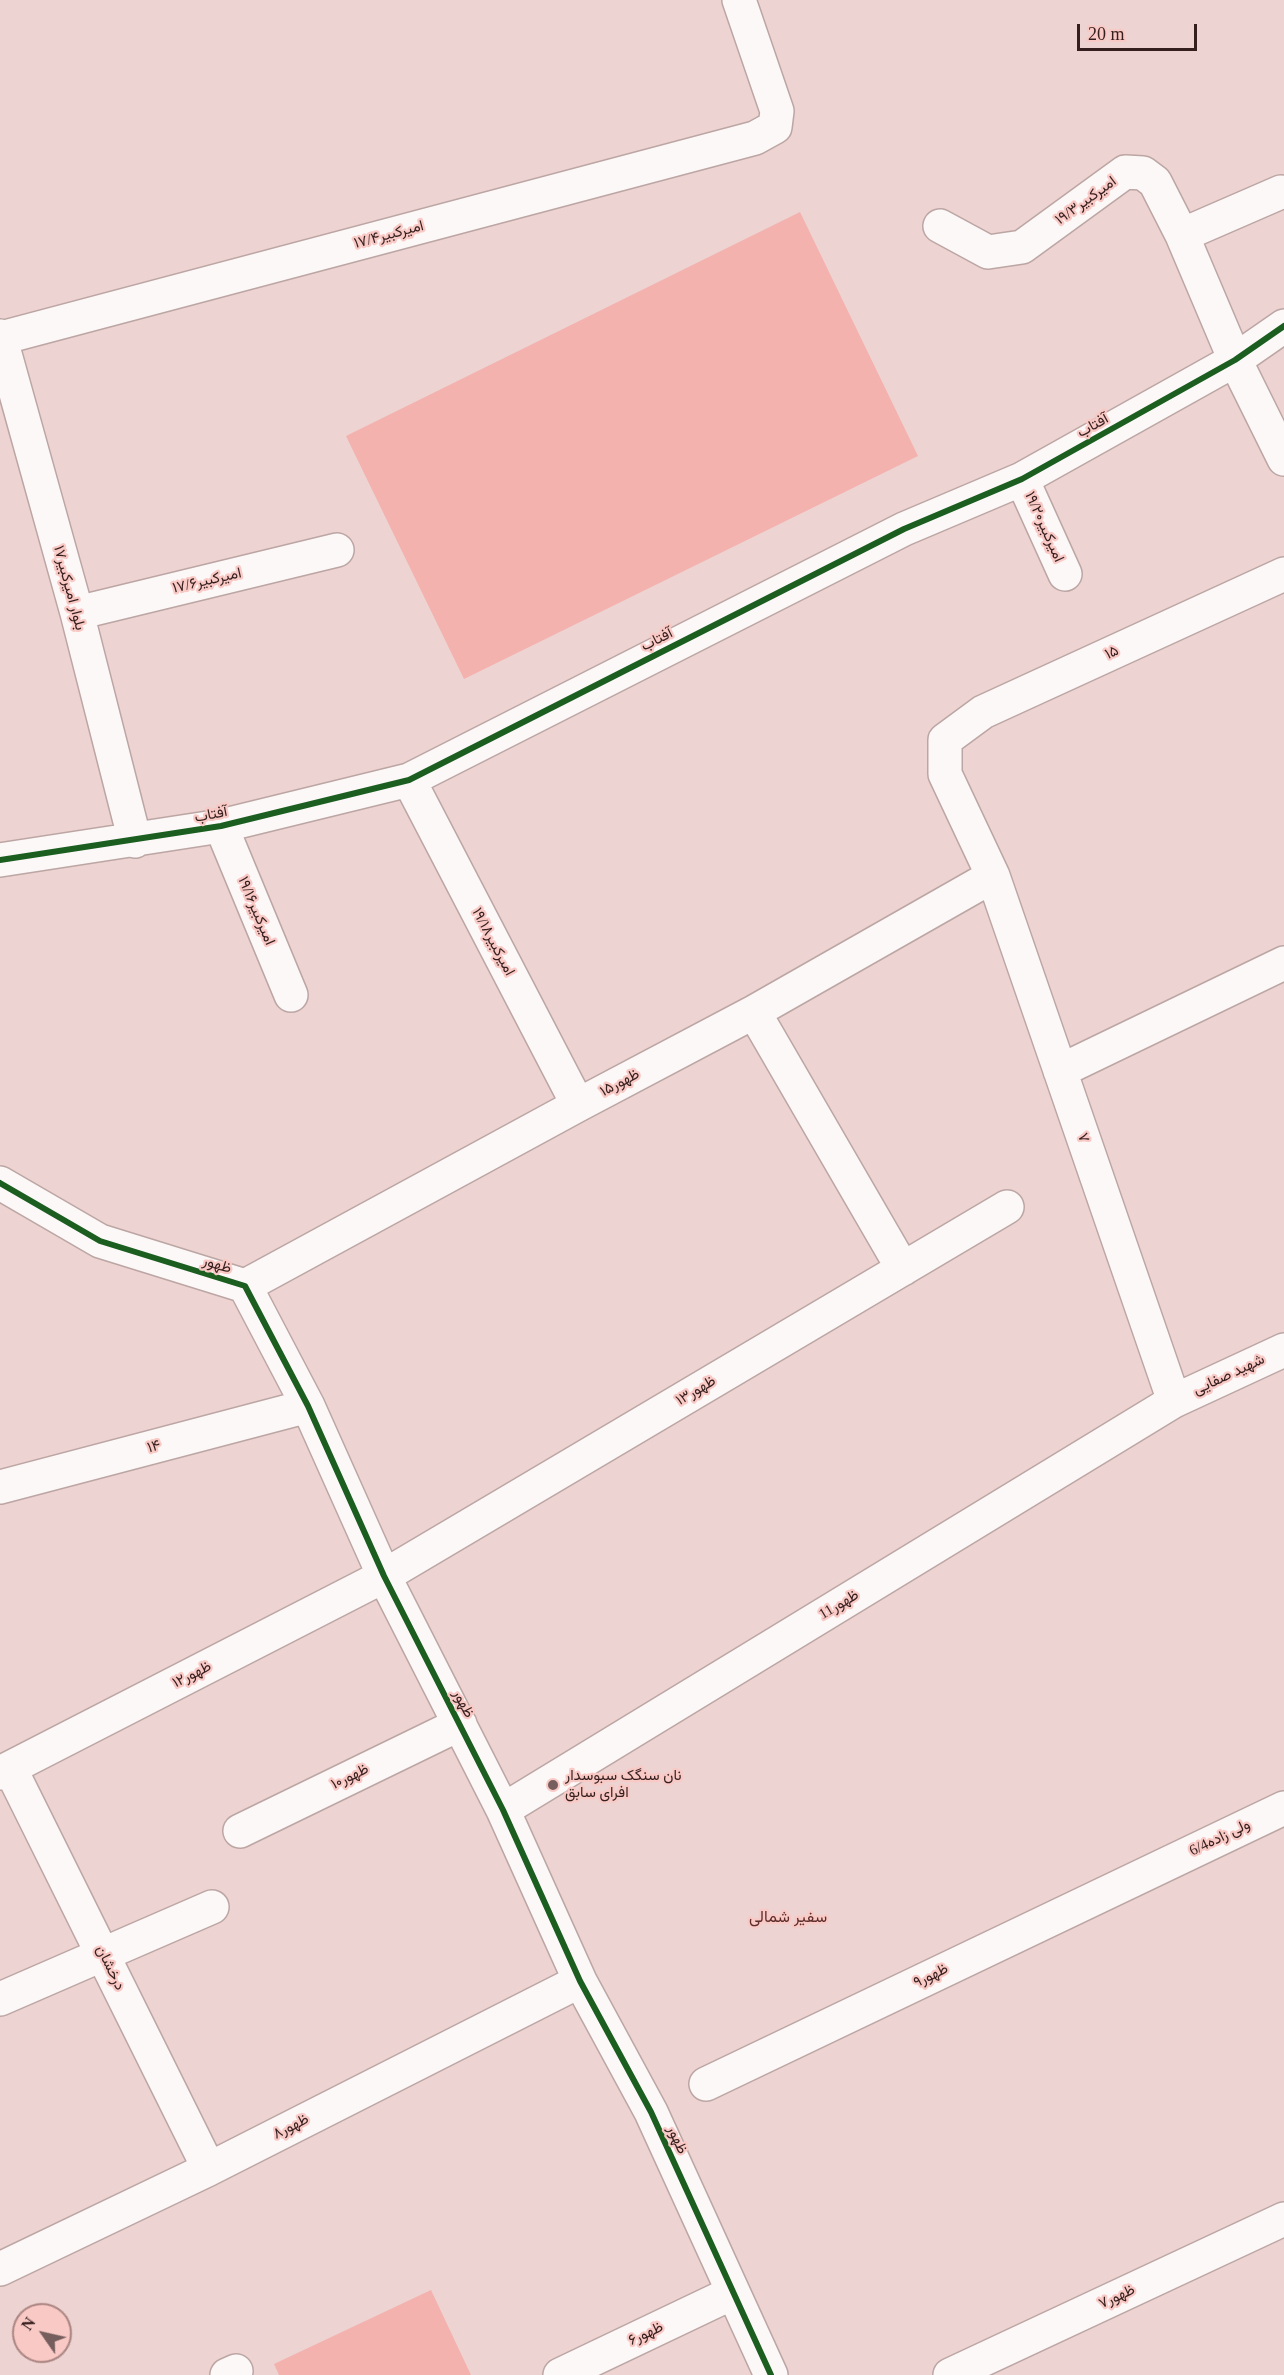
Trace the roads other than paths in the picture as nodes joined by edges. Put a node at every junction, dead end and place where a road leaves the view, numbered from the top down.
1 (739, 0) edge
2 (1281, 192) dead end
3 (940, 226) dead end
4 (1182, 235) junction
5 (1284, 326) edge
6 (0, 337) edge
7 (1235, 360) junction
8 (1284, 459) edge
9 (1022, 479) junction
10 (337, 550) dead end
11 (1284, 573) edge
12 (1065, 574) dead end
13 (76, 613) junction
14 (945, 740) joint
15 (409, 780) junction
16 (221, 826) junction
17 (135, 841) junction
18 (0, 860) edge
19 (993, 876) junction
20 (1284, 963) edge
21 (291, 995) dead end
22 (754, 1012) junction
23 (1060, 1071) junction
24 (578, 1105) junction
25 (0, 1183) edge
26 (1007, 1207) dead end
27 (903, 1269) junction
28 (245, 1286) junction
29 (1284, 1350) edge
30 (1174, 1401) junction
31 (308, 1406) junction
32 (0, 1487) edge
33 (384, 1576) junction
34 (460, 1724) junction
35 (5, 1771) edge
36 (1284, 1808) edge
37 (503, 1810) junction
38 (240, 1831) dead end
39 (1156, 1869) joint
40 (212, 1907) dead end
41 (103, 1954) junction
42 (580, 1981) junction
43 (0, 1999) edge
44 (706, 2084) dead end
45 (209, 2169) junction
46 (1284, 2219) edge
47 (0, 2269) edge
48 (732, 2293) junction
49 (560, 2375) edge
50 (771, 2375) edge
51 (950, 2375) edge

1 - 6 street, امیرکبیر۱۷/۴
2 - 4 street
3 - 4 street, امیرکبیر۱۹/۳
4 - 7 street, امیرکبیر۱۹/۳
5 - 7 street, آفتاب
6 - 13 street, بلوار امیرکبیر۱۷
7 - 8 street, امیرکبیر۱۹/۳
7 - 9 street, آفتاب
9 - 12 street, امیرکبیر۱۹/۲۰
9 - 15 street, آفتاب
10 - 13 street, امیرکبیر۱۷/۶
11 - 14 street, ۱۵
13 - 17 street, بلوار امیرکبیر۱۷
14 - 19 street, ۷
15 - 16 street, آفتاب
15 - 24 street, امیرکبیر۱۹/۱۸
16 - 17 street, آفتاب
16 - 21 street, امیرکبیر۱۹/۱۶
17 - 18 street, آفتاب
19 - 22 street, ظهور۱۵
19 - 23 street, ۷
20 - 23 street
22 - 24 street, ظهور۱۵
22 - 27 street
23 - 30 street, ۷
24 - 28 street, ظهور۱۵
25 - 28 street, ظهور
26 - 27 street, ظهور۱۳
27 - 33 street, ظهور۱۳
28 - 31 street, ظهور
29 - 30 street, شهید صفایی
30 - 37 street, 11ظهور
31 - 32 street, ۱۴
31 - 33 street, ظهور
33 - 34 street, ظهور
33 - 35 street, ظهور۱۲
34 - 37 street, ظهور
34 - 38 street, ظهور۱۰
35 - 41 street, درخشان
36 - 39 street, 6/4ولی زاده
37 - 42 street, ظهور
39 - 44 street, ظهور۹
40 - 41 street
41 - 43 street
41 - 45 street, درخشان
42 - 45 street, ظهور۸
42 - 48 street, ظهور
45 - 47 street, ظهور۸
46 - 51 street, ظهور۷
48 - 49 street, ظهور۶
48 - 50 street, ظهور

